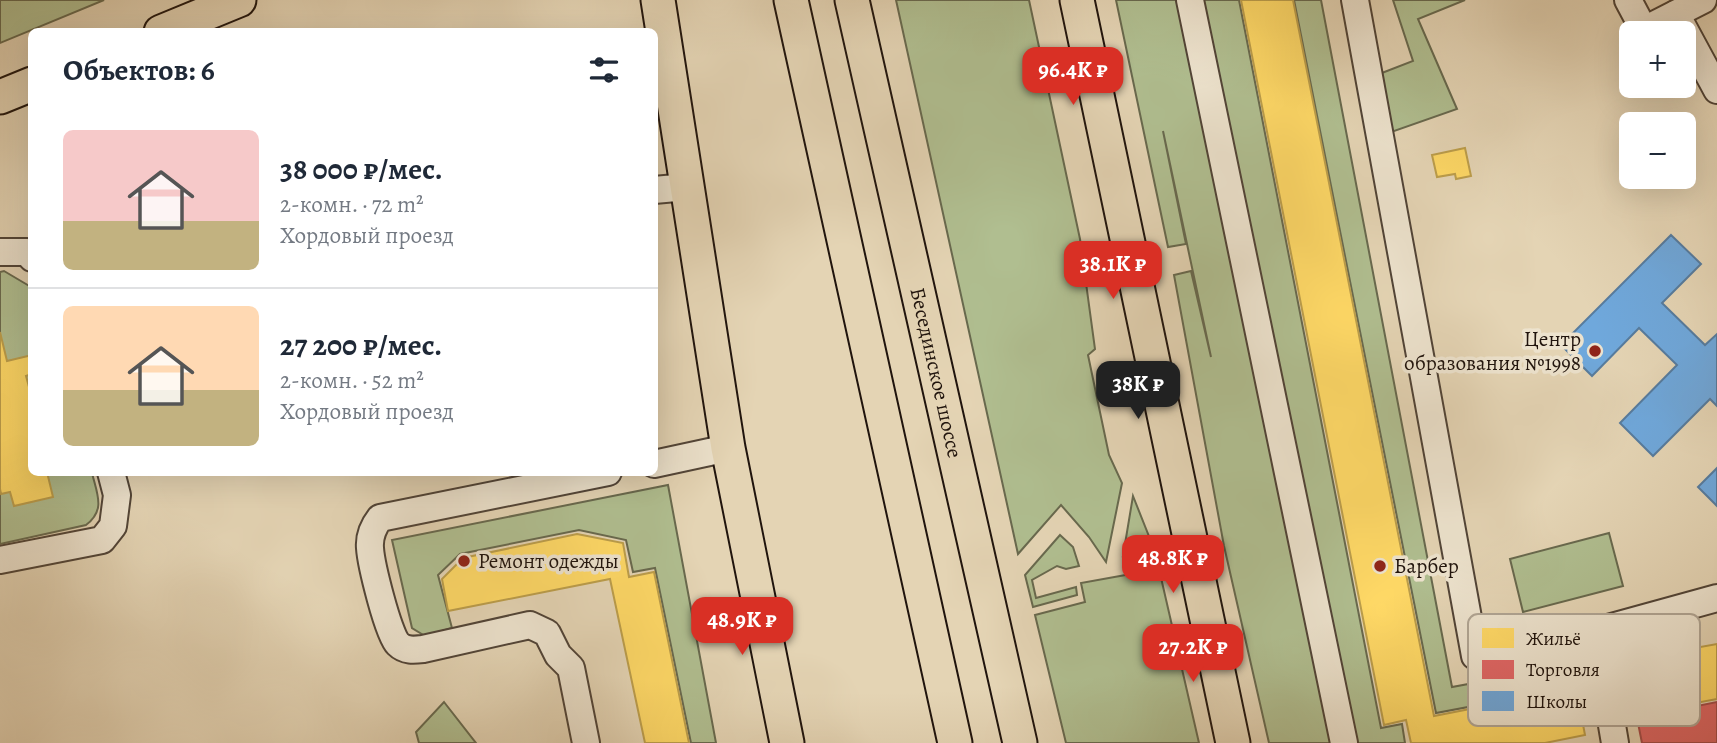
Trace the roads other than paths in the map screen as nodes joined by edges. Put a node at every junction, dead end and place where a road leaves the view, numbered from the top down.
1 (239, 0) edge
2 (659, 0) edge
3 (791, 0) edge
4 (852, 0) edge
5 (1077, 0) edge
6 (1190, 0) edge
7 (1355, 0) edge
8 (1628, 0) edge
9 (1703, 0) edge
10 (1676, 13) junction
11 (171, 28) edge
12 (28, 86) edge
13 (1717, 90) edge
14 (0, 97) edge
15 (687, 187) junction
16 (658, 190) edge
17 (0, 252) edge
18 (28, 252) edge
19 (728, 448) junction
20 (658, 463) edge
21 (112, 476) edge
22 (588, 476) edge
23 (0, 560) edge
24 (1717, 598) edge
25 (1659, 614) edge
26 (1468, 618) edge
27 (586, 743) edge
28 (787, 743) edge
29 (955, 743) edge
30 (1020, 743) edge
31 (1233, 743) edge
32 (1343, 743) edge

1 - 11 main road
2 - 15 main road
3 - 29 main road
4 - 30 main road, Бесединское шоссе
5 - 31 main road
6 - 32 lane
7 - 26 lane
8 - 10 lane
9 - 10 lane
10 - 13 lane
12 - 14 main road
15 - 16 lane
15 - 19 main road
17 - 18 lane
19 - 20 lane
19 - 28 main road
21 - 23 lane
22 - 27 lane
24 - 25 lane

